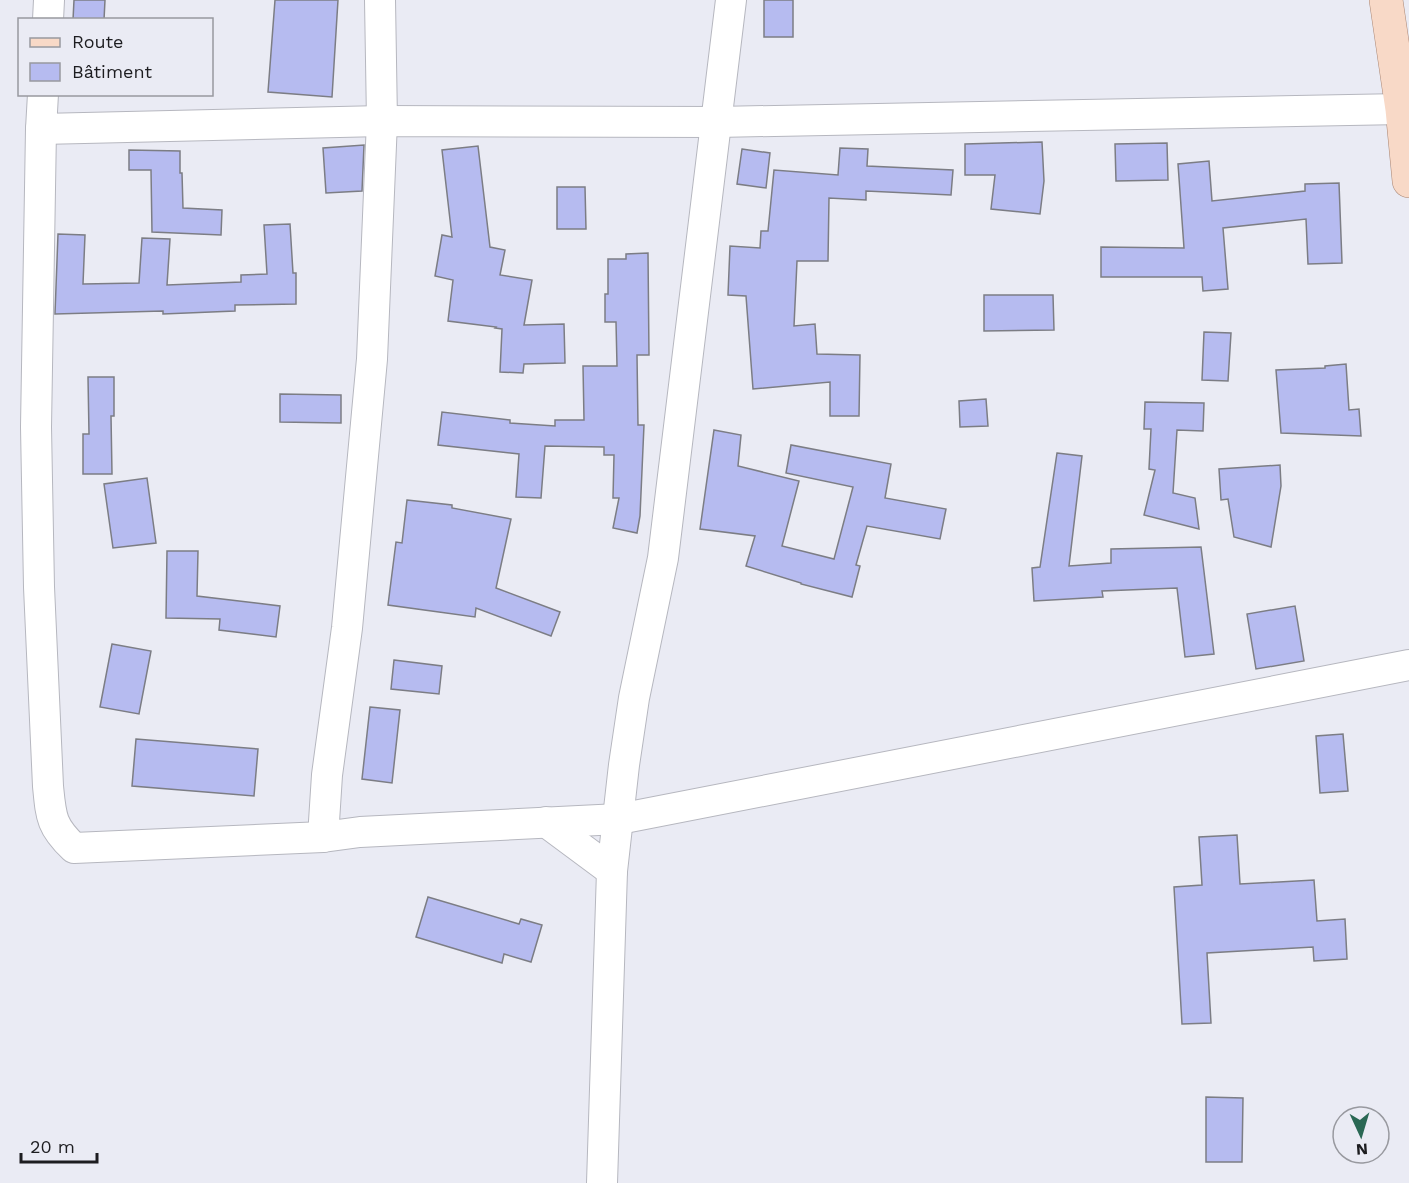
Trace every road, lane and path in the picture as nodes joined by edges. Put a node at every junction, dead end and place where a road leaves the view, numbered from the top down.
1 (49, 0) edge
2 (380, 0) edge
3 (731, 0) edge
4 (1386, 0) edge
5 (48, 18) edge
6 (43, 96) edge
7 (1401, 109) junction
8 (382, 121) junction
9 (717, 122) junction
10 (41, 129) junction
11 (1408, 162) edge
12 (1409, 665) edge
13 (619, 819) junction
14 (546, 822) junction
15 (323, 837) junction
16 (612, 872) junction
17 (602, 1183) edge

1 - 5 street
2 - 8 street
3 - 9 street
4 - 7 main road
6 - 10 street
7 - 9 street
7 - 11 main road
8 - 9 street
8 - 10 street
8 - 15 street
9 - 13 street
10 - 15 street
12 - 13 street
13 - 14 street
13 - 16 street
14 - 15 street
14 - 16 street
16 - 17 street

